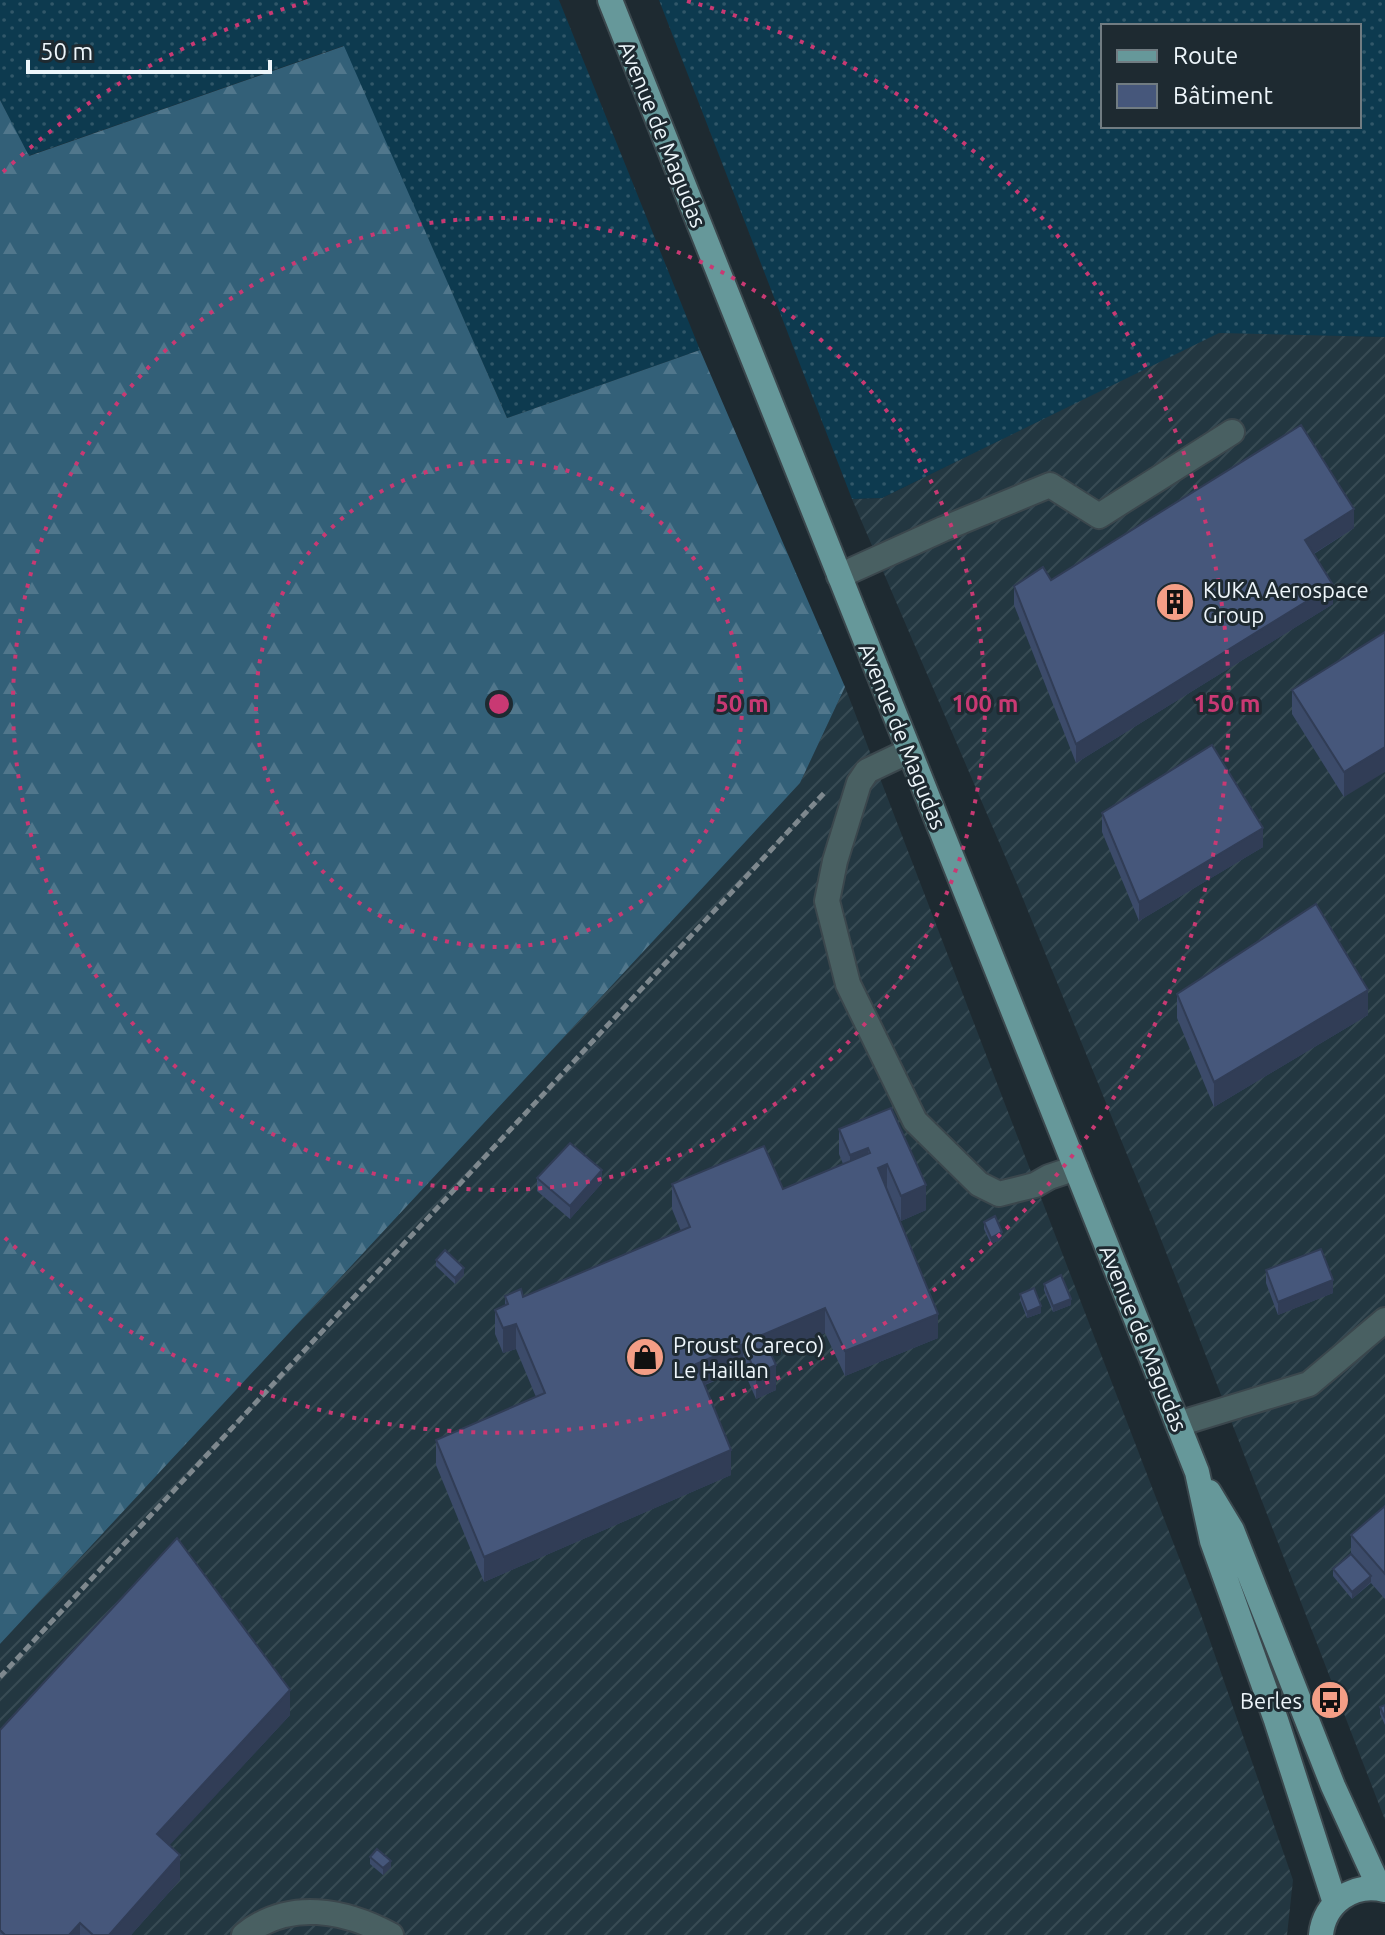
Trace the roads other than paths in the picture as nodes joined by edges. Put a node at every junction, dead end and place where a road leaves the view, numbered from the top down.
1 (610, 0) edge
2 (1232, 432) dead end
3 (839, 576) junction
4 (909, 751) junction
5 (1076, 1168) junction
6 (1385, 1320) edge
7 (1178, 1424) junction
8 (1197, 1472) junction
9 (1383, 1890) edge
10 (1335, 1903) junction
11 (244, 1935) edge
12 (391, 1935) edge
13 (1321, 1935) edge

1 - 3 main road, Avenue de Magudas
2 - 3 street
3 - 4 main road, Avenue de Magudas
4 - 5 main road, Avenue de Magudas
4 - 5 street
5 - 7 main road, Avenue de Magudas
6 - 7 street
7 - 8 main road, Avenue de Magudas
8 - 9 main road, Avenue de Magudas
8 - 10 main road, Avenue de Magudas
9 - 10 main road
10 - 13 main road
11 - 12 street

